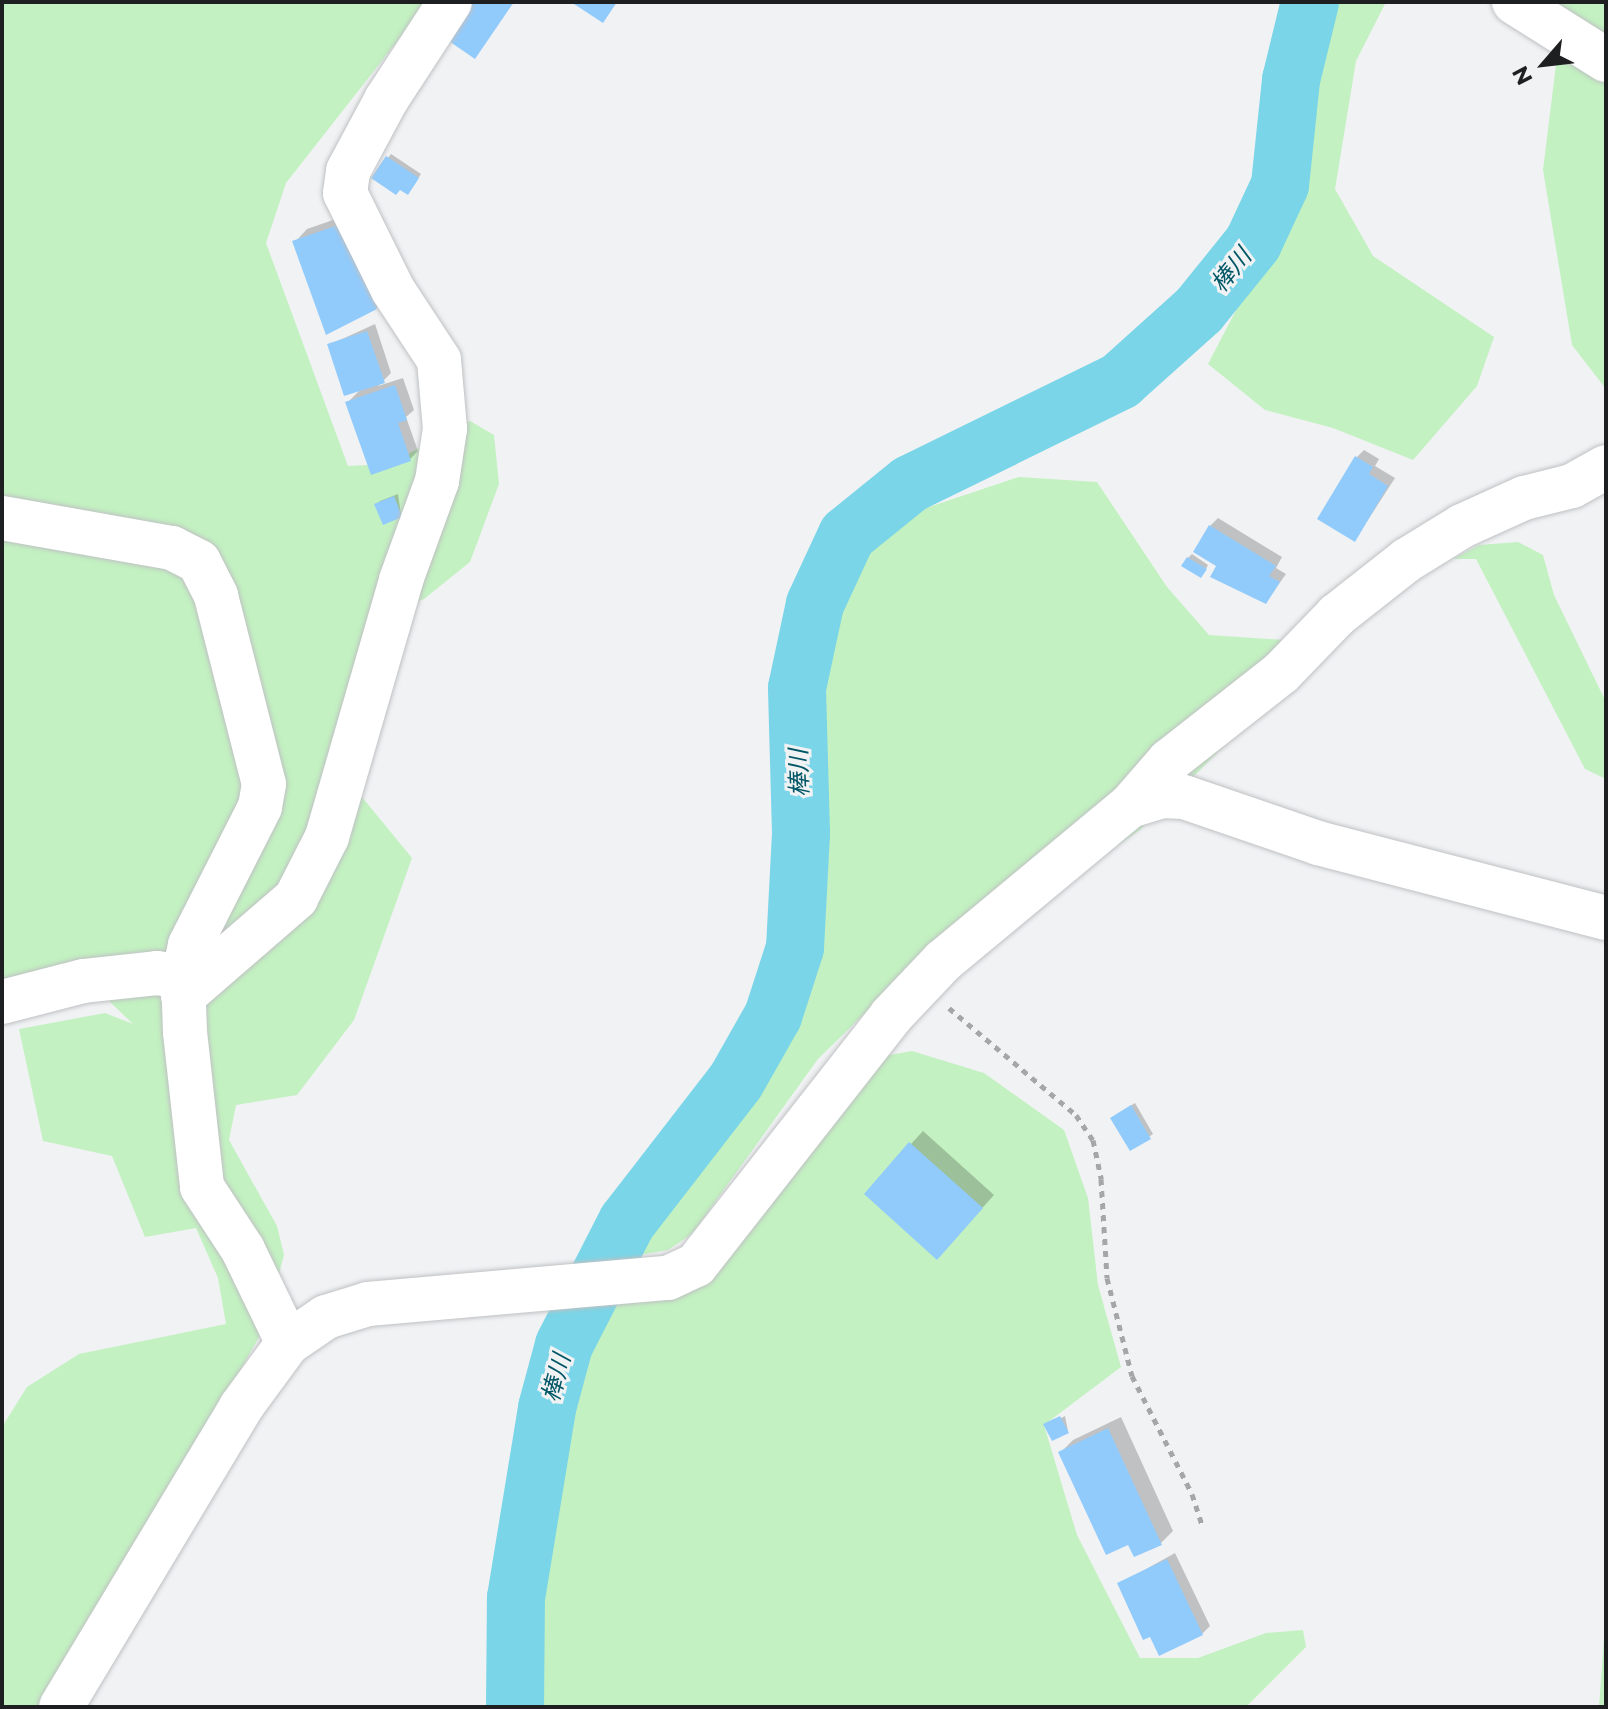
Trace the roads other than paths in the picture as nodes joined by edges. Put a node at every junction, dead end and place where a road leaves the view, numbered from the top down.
1 (450, 2) edge
2 (1514, 2) edge
3 (1606, 60) edge
4 (1606, 467) edge
5 (2, 518) edge
6 (1130, 806) junction
7 (1606, 918) edge
8 (183, 987) junction
9 (2, 1002) edge
10 (288, 1343) junction
11 (61, 1707) edge

1 - 8 street
2 - 3 street
4 - 6 street
5 - 8 street
6 - 7 street
6 - 10 street
8 - 9 street
8 - 10 street
10 - 11 street

